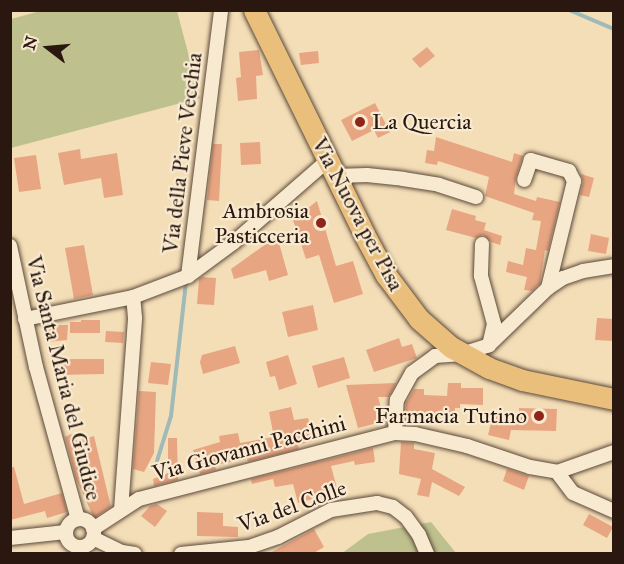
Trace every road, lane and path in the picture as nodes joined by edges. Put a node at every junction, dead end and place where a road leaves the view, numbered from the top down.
1 (221, 10) edge
2 (254, 10) edge
3 (332, 168) junction
4 (524, 180) dead end
5 (477, 197) dead end
6 (482, 244) dead end
7 (10, 246) edge
8 (614, 267) edge
9 (188, 276) junction
10 (548, 288) junction
11 (133, 297) junction
12 (26, 319) junction
13 (489, 345) junction
14 (462, 354) junction
15 (614, 399) edge
16 (395, 433) junction
17 (614, 452) edge
18 (557, 472) junction
19 (121, 510) junction
20 (614, 511) edge
21 (78, 519) junction
22 (66, 532) junction
23 (93, 533) junction
24 (10, 538) edge
25 (76, 550) edge
26 (135, 554) edge
27 (181, 554) edge
28 (427, 554) edge

1 - 9 street, Via della Pieve Vecchia
2 - 3 main road, Via Nuova per Pisa
3 - 5 street
3 - 9 street
3 - 14 main road, Via Nuova per Pisa
4 - 10 street
6 - 13 street
7 - 12 street, Via Santa Maria del Giudice
8 - 10 street
9 - 11 street, Via della Pieve Vecchia
10 - 13 street
11 - 12 street, Via della Pieve Vecchia
11 - 19 street
12 - 21 street, Via Santa Maria del Giudice
13 - 14 street
14 - 15 main road, Via Nuova per Pisa
14 - 16 street
16 - 18 street, Via Giovanni Pacchini
16 - 19 street, Via Giovanni Pacchini
17 - 18 street
18 - 20 street
19 - 23 street, Via Giovanni Pacchini
21 - 22 street
21 - 23 street
22 - 24 street
22 - 25 street
23 - 25 street
23 - 26 street
27 - 28 street, Via del Colle

